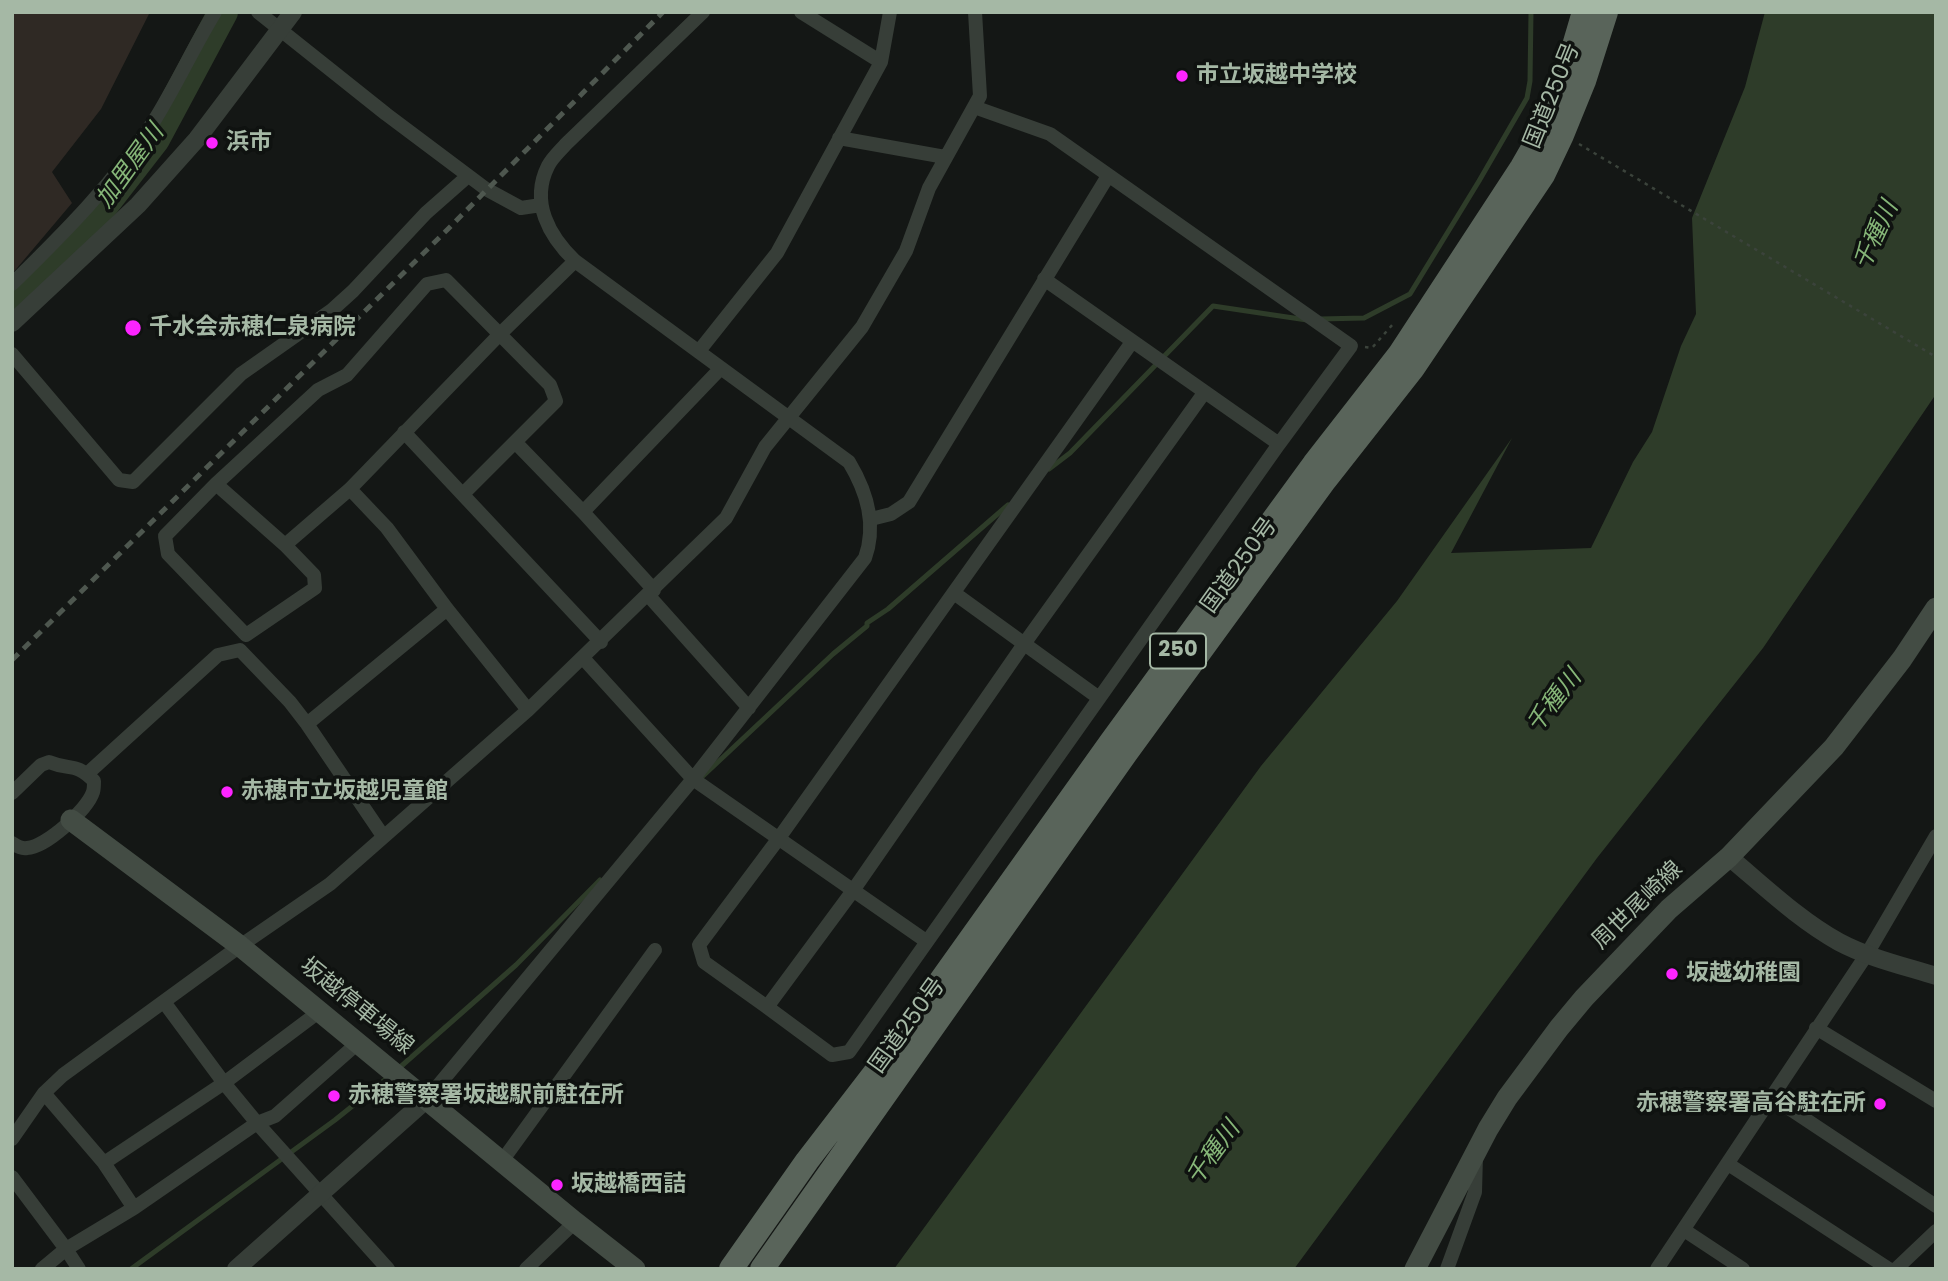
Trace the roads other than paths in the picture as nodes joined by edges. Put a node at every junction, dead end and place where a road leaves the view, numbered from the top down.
1 (215, 12) edge
2 (258, 12) edge
3 (293, 12) edge
4 (703, 12) edge
5 (801, 12) edge
6 (890, 12) edge
7 (975, 12) edge
8 (1584, 12) edge
9 (1606, 12) edge
10 (279, 30) junction
11 (881, 62) junction
12 (974, 107) junction
13 (839, 138) junction
14 (945, 157) junction
15 (468, 176) junction
16 (1108, 176) junction
17 (541, 205) junction
18 (575, 261) junction
19 (1044, 279) junction
20 (12, 284) edge
21 (12, 323) edge
22 (499, 335) junction
23 (1132, 342) junction
24 (699, 351) junction
25 (12, 355) edge
26 (721, 368) junction
27 (1204, 393) junction
28 (789, 418) junction
29 (404, 432) junction
30 (516, 443) junction
31 (1279, 444) junction
32 (216, 484) junction
33 (350, 489) junction
34 (463, 494) junction
35 (583, 512) junction
36 (871, 519) junction
37 (285, 545) junction
38 (651, 593) junction
39 (954, 593) junction
40 (1936, 608) edge
41 (447, 609) junction
42 (246, 635) junction
43 (601, 642) junction
44 (1024, 644) junction
45 (240, 650) junction
46 (583, 658) junction
47 (1099, 698) junction
48 (749, 708) junction
49 (528, 710) junction
50 (307, 724) junction
51 (86, 774) junction
52 (693, 779) junction
53 (12, 793) edge
54 (71, 820) junction
55 (383, 836) junction
56 (1936, 836) edge
57 (779, 838) junction
58 (12, 843) edge
59 (1729, 857) junction
60 (852, 892) junction
61 (926, 941) junction
62 (240, 946) junction
63 (655, 950) dead end
64 (1867, 954) junction
65 (1936, 976) edge
66 (164, 1002) junction
67 (767, 1007) junction
68 (320, 1012) junction
69 (1816, 1028) junction
70 (359, 1042) junction
71 (224, 1083) junction
72 (44, 1093) junction
73 (1772, 1097) junction
74 (427, 1099) junction
75 (1936, 1101) edge
76 (257, 1123) junction
77 (12, 1139) edge
78 (1475, 1150) junction
79 (502, 1161) junction
80 (104, 1163) junction
81 (1728, 1164) junction
82 (12, 1177) edge
83 (320, 1195) junction
84 (1936, 1206) edge
85 (134, 1208) junction
86 (575, 1222) junction
87 (1684, 1230) junction
88 (1936, 1231) edge
89 (65, 1249) junction
90 (43, 1269) edge
91 (79, 1269) edge
92 (236, 1269) edge
93 (388, 1269) edge
94 (526, 1269) edge
95 (635, 1269) edge
96 (731, 1269) edge
97 (762, 1269) edge
98 (1415, 1269) edge
99 (1447, 1269) edge
100 (1657, 1269) edge
101 (1743, 1269) edge
102 (1889, 1269) edge
103 (1896, 1269) edge

1 - 20 street
2 - 10 street
3 - 10 street
4 - 17 street
5 - 11 street
6 - 11 street
7 - 12 street
8 - 96 highway, 国道250号 / 250
9 - 97 highway, 国道250号 / 250
10 - 15 street
10 - 21 street
11 - 13 street
12 - 14 street
12 - 16 street
13 - 14 street
13 - 24 street
14 - 28 street
15 - 17 street
15 - 25 street
16 - 19 street
16 - 31 street
17 - 18 street
18 - 22 street
18 - 24 street
19 - 23 street
19 - 36 street
22 - 29 street
22 - 30 street
22 - 32 street
23 - 27 street
23 - 39 street
24 - 26 street
26 - 28 street
26 - 35 street
27 - 31 street
27 - 44 street
28 - 36 street
28 - 38 street
29 - 33 street
29 - 34 street
30 - 34 street
30 - 35 street
31 - 47 street
32 - 37 street
32 - 42 street
33 - 37 street
33 - 41 street
34 - 43 street
35 - 38 street
36 - 48 street
37 - 42 street
38 - 43 street
38 - 48 street
39 - 44 street
39 - 57 street
40 - 59 main road, 周世尾崎線
41 - 49 street
41 - 50 street
42 - 45 street
43 - 46 street
44 - 47 street
44 - 60 street
45 - 50 street
45 - 51 street
46 - 49 street
46 - 52 street
47 - 61 street
48 - 52 street
49 - 55 street
50 - 55 street
51 - 53 street
51 - 54 street
52 - 57 street
52 - 74 street
54 - 58 street
54 - 62 main road, 坂越停車場線
55 - 62 street
56 - 64 street
57 - 60 street
57 - 67 street
59 - 64 street
59 - 78 main road, 周世尾崎線
60 - 61 street
60 - 67 street
61 - 67 street
62 - 66 street
62 - 68 main road, 坂越停車場線
63 - 79 street
64 - 65 street
64 - 69 street
66 - 71 street
66 - 72 street
68 - 70 main road, 坂越停車場線
68 - 71 street
69 - 73 street
69 - 75 street
70 - 74 main road, 坂越停車場線
70 - 76 street
71 - 76 street
71 - 80 street
72 - 77 street
72 - 80 street
73 - 81 street
73 - 84 street
74 - 79 main road, 坂越停車場線
74 - 83 street
76 - 83 street
76 - 85 street
78 - 98 main road, 周世尾崎線
78 - 99 street
79 - 86 main road, 坂越停車場線
80 - 85 street
81 - 87 street
81 - 102 street
82 - 89 street
83 - 92 street
83 - 93 street
85 - 89 street
86 - 94 street
86 - 95 main road, 坂越停車場線
87 - 100 street
87 - 101 street
88 - 103 street
89 - 90 street
89 - 91 street

